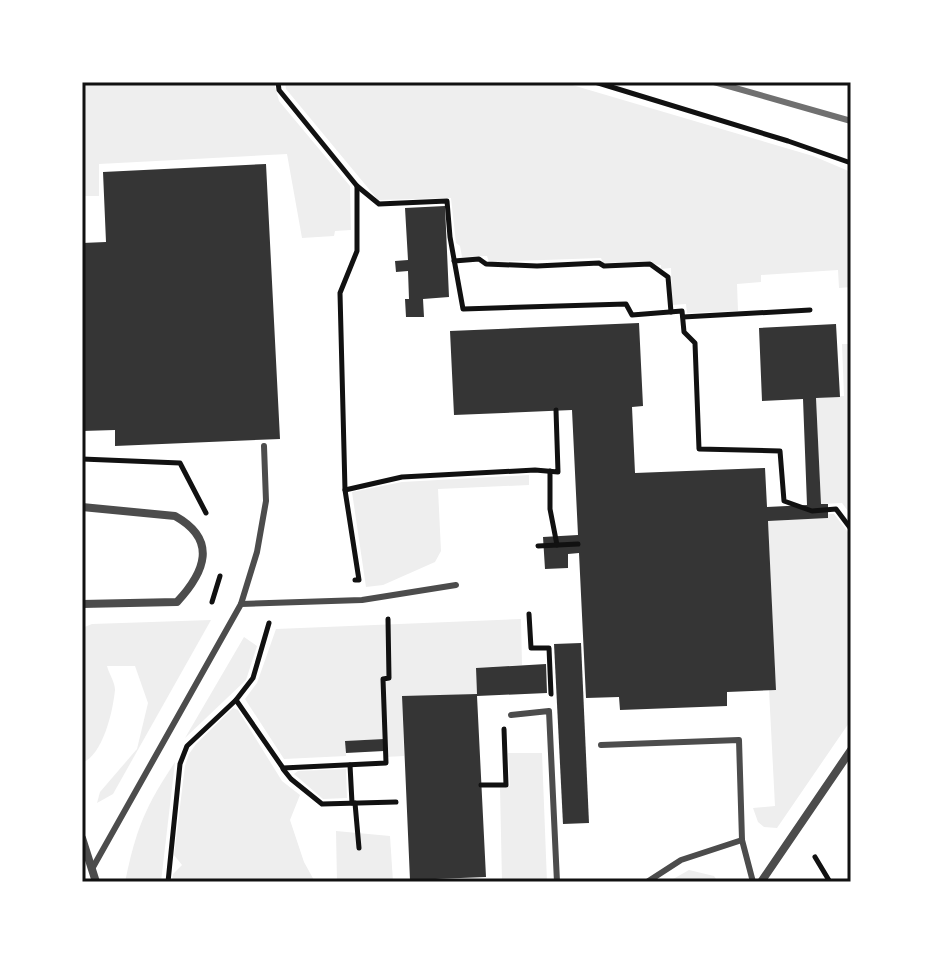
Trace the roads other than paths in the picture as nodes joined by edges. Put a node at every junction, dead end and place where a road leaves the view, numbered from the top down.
1 (264, 446) dead end
2 (82, 507) edge
3 (456, 585) dead end
4 (82, 604) edge
5 (241, 604) junction
6 (511, 715) road end
7 (601, 745) dead end
8 (851, 750) edge
9 (82, 838) edge
10 (742, 840) junction
11 (92, 869) junction
12 (96, 882) edge
13 (557, 882) edge
14 (647, 882) edge
15 (753, 882) edge
16 (761, 882) edge

1 - 5 lane
2 - 4 street
3 - 5 lane
5 - 11 lane
6 - 13 lane
7 - 10 lane
8 - 16 street
9 - 11 street
10 - 14 lane
10 - 15 lane
11 - 12 street

